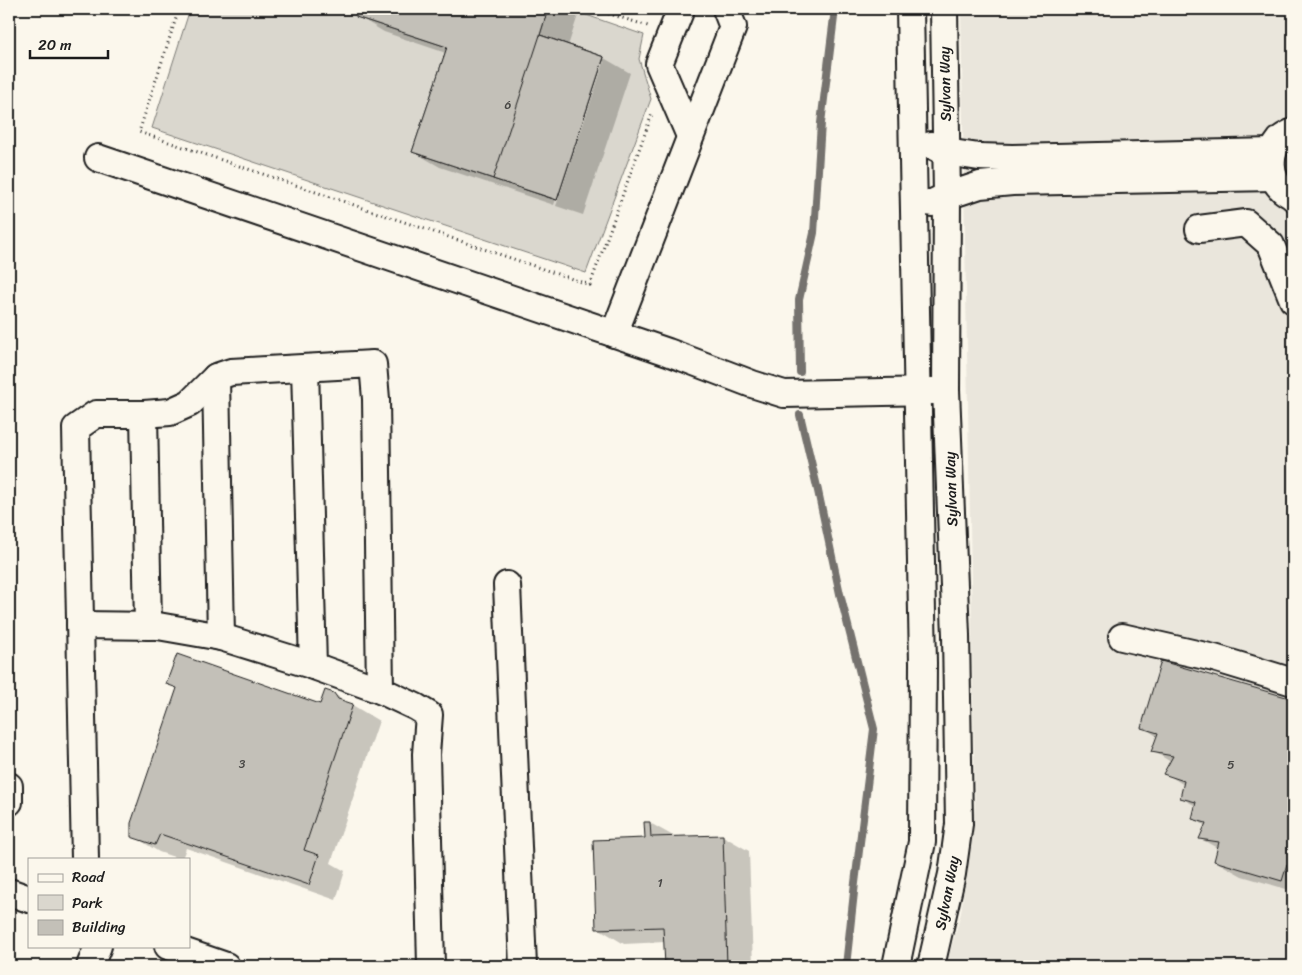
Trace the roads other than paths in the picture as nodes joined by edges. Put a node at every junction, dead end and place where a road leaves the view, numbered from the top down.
1 (682, 9) edge
2 (726, 9) edge
3 (910, 9) edge
4 (944, 9) edge
5 (1293, 132) edge
6 (690, 136) junction
7 (912, 137) junction
8 (946, 152) junction
9 (98, 158) dead end
10 (1274, 165) junction
11 (947, 196) junction
12 (1293, 196) edge
13 (913, 212) junction
14 (1199, 229) dead end
15 (1293, 300) edge
16 (614, 334) junction
17 (305, 368) junction
18 (216, 377) junction
19 (946, 390) junction
20 (916, 391) junction
21 (144, 414) junction
22 (507, 585) dead end
23 (80, 625) junction
24 (148, 626) junction
25 (1122, 637) dead end
26 (221, 638) junction
27 (313, 666) junction
28 (1293, 682) edge
29 (380, 690) junction
30 (9, 786) edge
31 (9, 802) edge
32 (85, 858) edge
33 (9, 892) edge
34 (28, 899) edge
35 (97, 948) edge
36 (174, 948) edge
37 (90, 966) edge
38 (226, 966) edge
39 (431, 966) edge
40 (523, 966) edge
41 (896, 966) edge
42 (931, 966) edge

1 - 6 street
2 - 6 street
3 - 7 street
4 - 8 street, Sylvan Way
5 - 10 street
6 - 16 street
7 - 8 street
7 - 13 street
8 - 10 street
8 - 11 street, Sylvan Way
9 - 16 street
10 - 11 street
10 - 12 street
11 - 13 street
11 - 19 street, Sylvan Way
13 - 20 street
14 - 15 street
16 - 20 street
17 - 18 street
17 - 27 street
17 - 29 street
18 - 21 street
18 - 26 street
19 - 20 street
19 - 42 street, Sylvan Way
20 - 41 street
21 - 23 street
21 - 24 street
22 - 40 street
23 - 24 street
23 - 32 street
24 - 26 street
25 - 28 street
26 - 27 street
27 - 29 street
29 - 39 street
30 - 31 street
33 - 34 street
35 - 37 street
36 - 38 street

